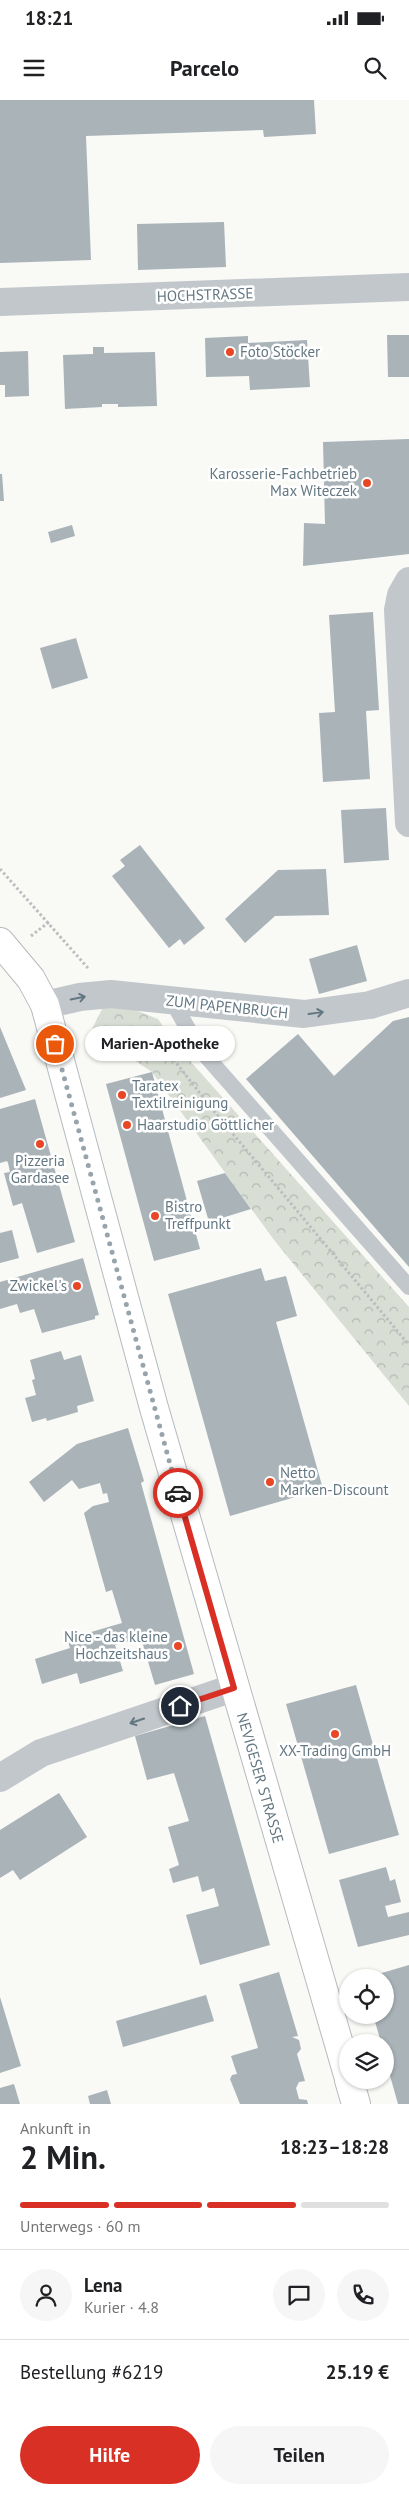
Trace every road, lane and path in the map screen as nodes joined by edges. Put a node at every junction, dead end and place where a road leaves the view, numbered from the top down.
1 (409, 287) edge
2 (0, 302) edge
3 (409, 581) edge
4 (409, 823) edge
5 (0, 870) edge
6 (0, 942) edge
7 (409, 993) edge
8 (111, 994) junction
9 (172, 1001) junction
10 (45, 1005) junction
11 (144, 1021) dead end
12 (409, 1287) edge
13 (409, 1346) edge
14 (234, 1688) junction
15 (0, 1778) edge
16 (339, 2044) edge
17 (352, 2089) edge
18 (356, 2104) edge

1 - 2 street, HOCHSTRASSE
3 - 4 street
5 - 8 path
6 - 10 main road, NEVIGESER STRASSE
9 -> 7 street, ZUM PAPENBRUCH
8 - 9 street, ZUM PAPENBRUCH
10 -> 8 street, ZUM PAPENBRUCH
9 - 12 lane
10 - 14 main road, NEVIGESER STRASSE
11 - 13 path
14 -> 15 street
14 - 16 main road, NEVIGESER STRASSE
17 - 18 main road

